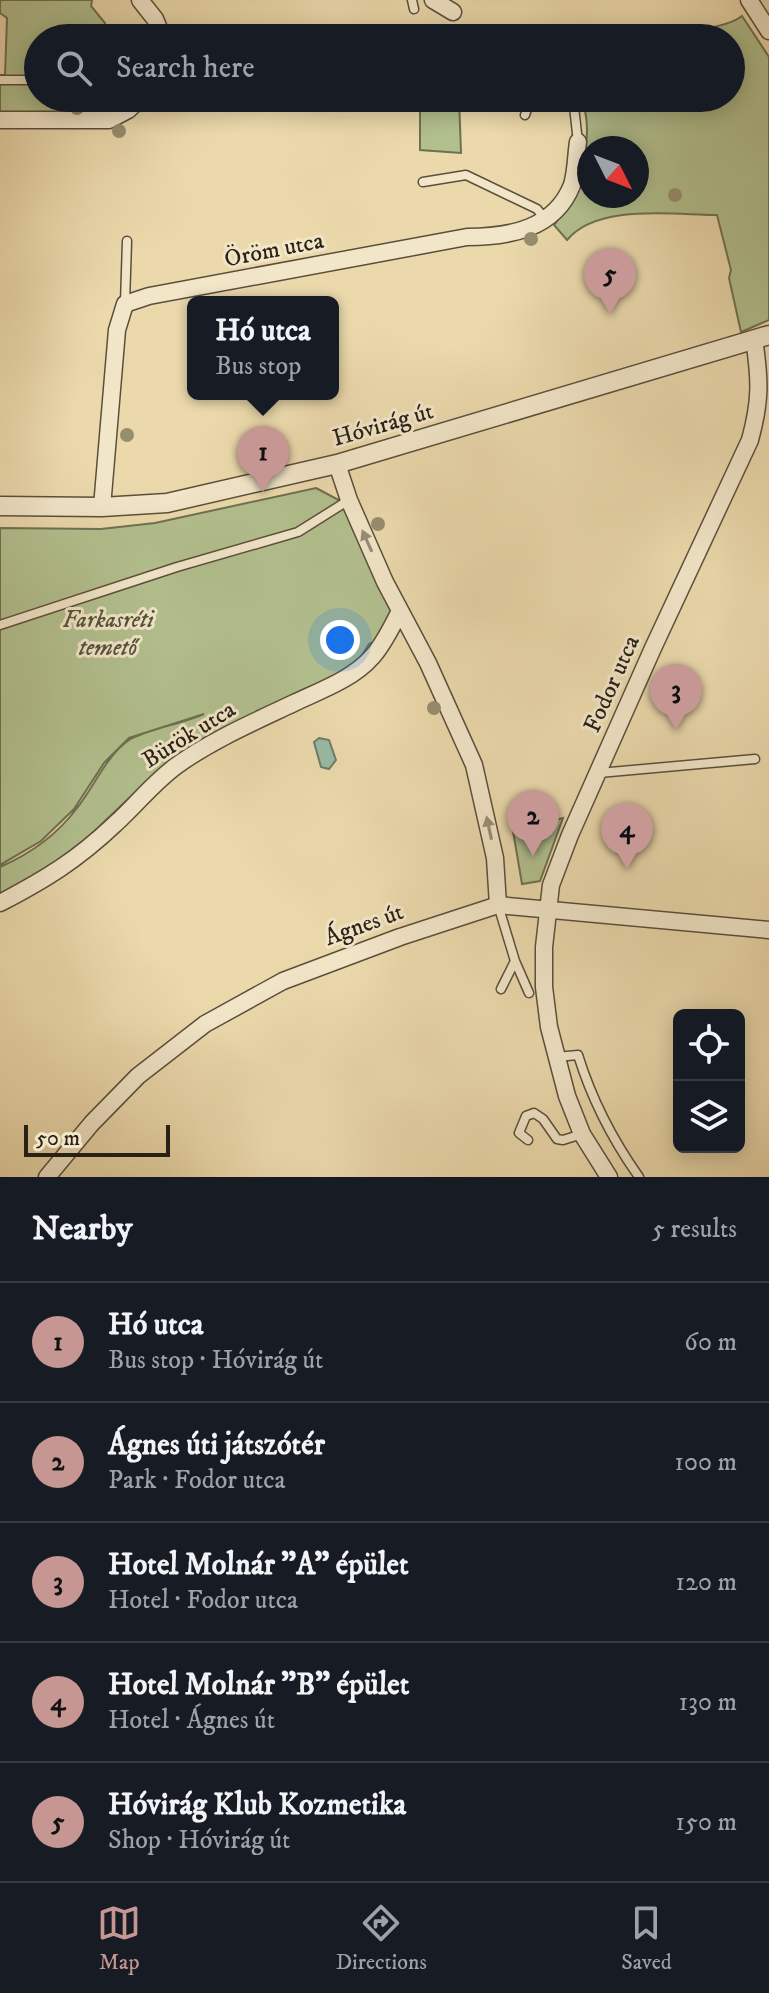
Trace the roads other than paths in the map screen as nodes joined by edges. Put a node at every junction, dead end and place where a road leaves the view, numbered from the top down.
1 (140, 0) edge
2 (433, 0) edge
3 (749, 0) edge
4 (453, 12) dead end
5 (157, 24) edge
6 (769, 31) edge
7 (0, 80) edge
8 (24, 80) edge
9 (124, 112) edge
10 (526, 112) edge
11 (575, 112) edge
12 (525, 115) dead end
13 (0, 120) edge
14 (577, 136) edge
15 (577, 149) edge
16 (423, 182) dead end
17 (545, 219) junction
18 (127, 241) dead end
19 (125, 304) junction
20 (762, 337) edge
21 (337, 464) junction
22 (349, 500) junction
23 (0, 506) edge
24 (102, 507) junction
25 (400, 611) junction
26 (0, 625) edge
27 (755, 759) dead end
28 (598, 773) junction
29 (0, 903) edge
30 (498, 905) junction
31 (547, 908) junction
32 (769, 930) edge
33 (515, 961) junction
34 (501, 989) dead end
35 (529, 993) dead end
36 (555, 1057) junction
37 (582, 1134) junction
38 (528, 1140) dead end
39 (47, 1177) edge
40 (609, 1177) edge
41 (639, 1177) edge

1 - 5 street
2 - 4 street
3 - 6 street
7 - 8 lane
9 - 13 street
10 - 12 lane
11 - 14 lane
15 - 17 street, Öröm utca
16 - 17 lane
17 - 19 street, Öröm utca
18 - 19 lane
19 - 24 street
20 - 21 street, Hóvirág út
20 - 28 street, Fodor utca
21 - 22 street
21 - 24 street, Hóvirág út
25 -> 22 street
22 - 26 lane
23 - 24 street, Hóvirág út
25 - 29 street, Bürök utca
30 -> 25 street
27 - 28 lane
28 - 31 street, Fodor utca
30 - 31 street, Ágnes út
30 - 33 lane
30 - 39 street, Ágnes út
31 - 32 street, Ágnes út
31 - 36 street, Fodor utca
33 - 34 lane
33 - 35 lane
36 - 37 street, Fodor utca
36 - 41 lane
37 - 38 lane
37 - 40 street, Fodor utca

